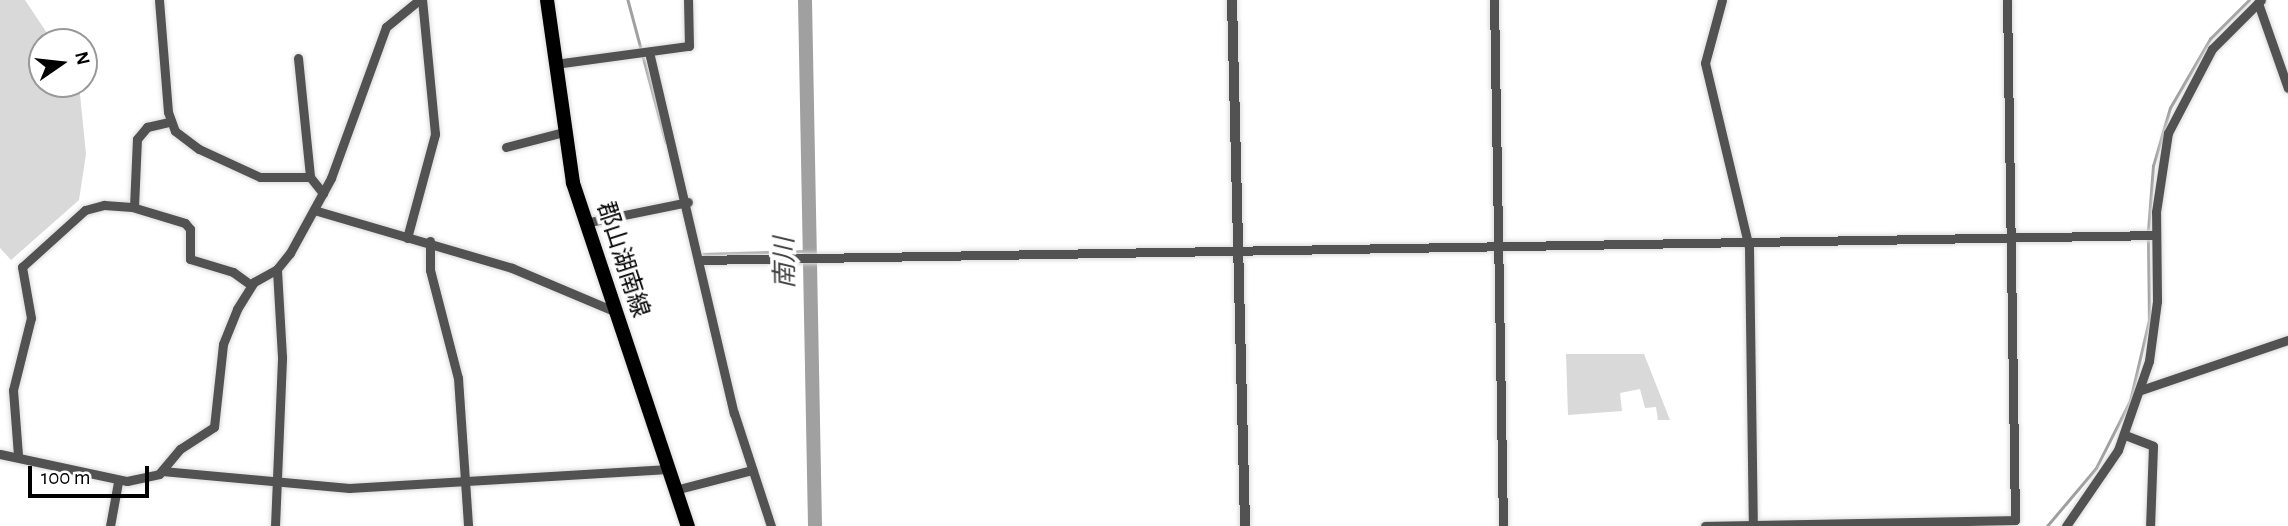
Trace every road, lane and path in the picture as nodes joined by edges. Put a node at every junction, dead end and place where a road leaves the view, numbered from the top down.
1 (159, 0) edge
2 (421, 0) edge
3 (547, 0) edge
4 (688, 0) edge
5 (1233, 0) edge
6 (1494, 0) edge
7 (1721, 0) edge
8 (2007, 0) edge
9 (2259, 1) edge
10 (649, 52) junction
11 (298, 58) dead end
12 (555, 64) junction
13 (2288, 88) edge
14 (169, 122) junction
15 (564, 132) junction
16 (506, 147) dead end
17 (310, 177) junction
18 (323, 193) junction
19 (688, 202) junction
20 (134, 207) junction
21 (314, 209) junction
22 (585, 223) junction
23 (2155, 235) junction
24 (407, 238) junction
25 (2011, 238) junction
26 (430, 241) junction
27 (1748, 241) junction
28 (1498, 245) junction
29 (1237, 250) junction
30 (698, 260) junction
31 (277, 269) junction
32 (251, 285) junction
33 (614, 311) junction
34 (2288, 340) edge
35 (2141, 390) junction
36 (2124, 436) junction
37 (0, 454) edge
38 (19, 455) junction
39 (668, 469) junction
40 (752, 470) junction
41 (162, 471) junction
42 (277, 481) junction
43 (118, 482) junction
44 (465, 483) junction
45 (675, 490) junction
46 (110, 526) edge
47 (275, 526) edge
48 (468, 526) edge
49 (688, 526) edge
50 (771, 526) edge
51 (1245, 526) edge
52 (1503, 526) edge
53 (1705, 526) edge
54 (1753, 526) edge
55 (2066, 526) edge
56 (2150, 526) edge

1 - 14 street
2 - 18 street
2 - 24 street
3 - 12 main road, 郡山湖南線
4 - 10 street
5 - 29 street
6 - 28 street
7 - 27 street
8 - 25 street
9 - 13 street
9 - 23 street
10 - 12 street
10 - 19 street
11 - 17 street
12 - 15 main road, 郡山湖南線
14 - 17 street
14 - 20 street
15 - 16 street
15 - 22 main road, 郡山湖南線
17 - 18 street
18 - 21 street
19 - 22 street
19 - 30 street
20 - 32 street
20 - 38 street
21 - 24 street
21 - 31 street
22 - 33 main road, 郡山湖南線
23 - 25 street
23 - 35 street
24 - 26 street
25 - 27 street
25 - 54 street
26 - 33 street
26 - 44 street
27 - 28 street
27 - 54 street
28 - 29 street
28 - 52 street
29 - 30 street
29 - 51 street
30 - 40 street
31 - 32 street
31 - 42 street
32 - 41 street
33 - 39 main road, 郡山湖南線
34 - 35 street
35 - 36 street
36 - 55 street
36 - 56 street
37 - 38 street
38 - 43 street
39 - 44 street
39 - 45 main road, 郡山湖南線
40 - 45 street
40 - 50 street
41 - 42 street
41 - 43 street
42 - 44 street
42 - 47 street
43 - 46 street
44 - 48 street
45 - 49 main road, 郡山湖南線
53 - 54 street

